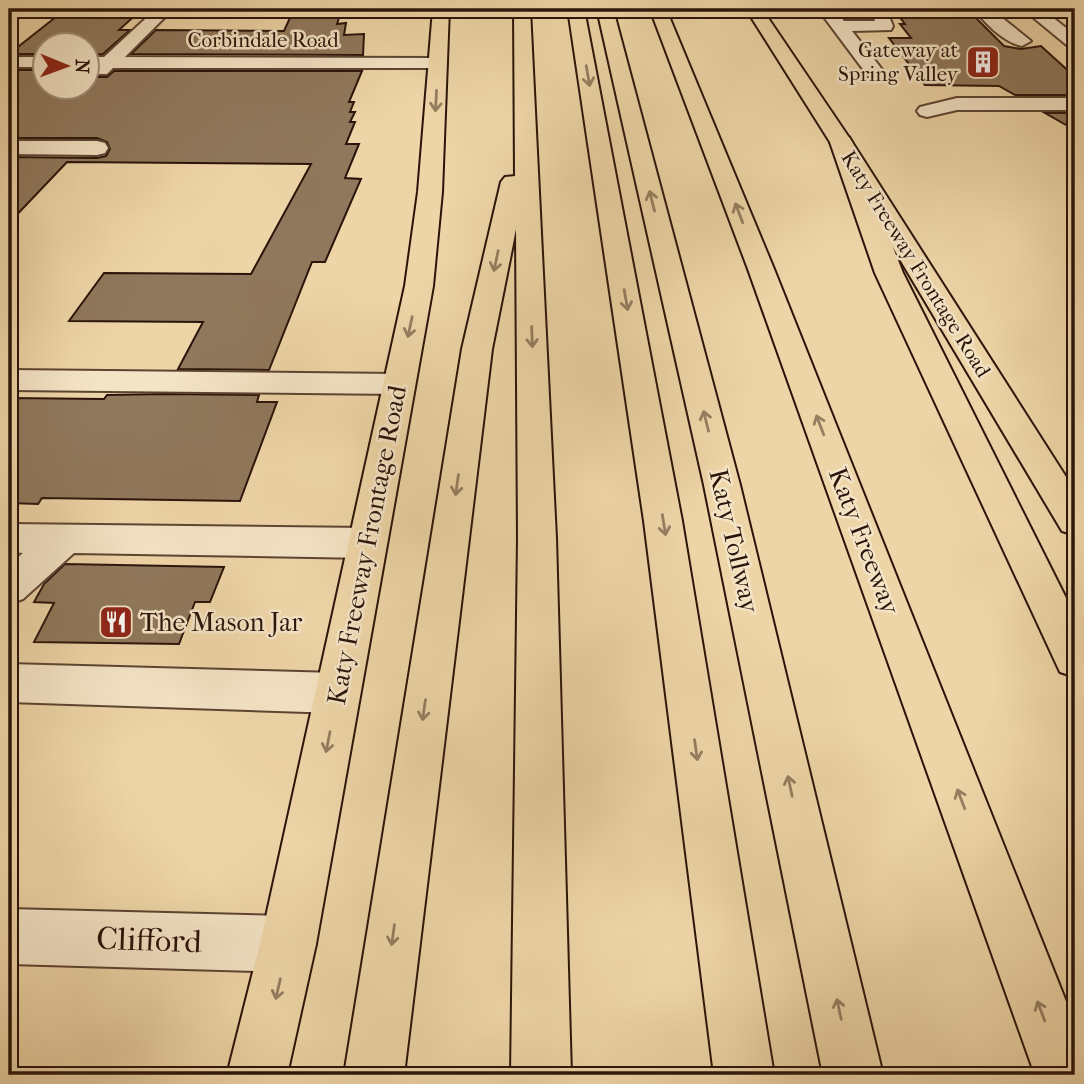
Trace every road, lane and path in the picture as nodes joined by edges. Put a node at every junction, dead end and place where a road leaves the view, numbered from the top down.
1 (165, 9) edge
2 (441, 9) edge
3 (522, 9) edge
4 (576, 9) edge
5 (605, 9) edge
6 (658, 9) edge
7 (754, 9) edge
8 (826, 9) edge
9 (878, 9) edge
10 (982, 9) edge
11 (1035, 11) dead end
12 (840, 26) junction
13 (1021, 41) dead end
14 (1075, 43) edge
15 (9, 62) edge
16 (32, 62) edge
17 (102, 62) edge
18 (108, 62) junction
19 (438, 63) junction
20 (102, 67) edge
21 (875, 72) dead end
22 (9, 77) edge
23 (32, 77) edge
24 (1075, 104) edge
25 (927, 111) dead end
26 (526, 122) junction
27 (841, 142) junction
28 (9, 147) edge
29 (97, 148) dead end
30 (9, 380) edge
31 (399, 384) junction
32 (1075, 521) edge
33 (9, 538) edge
34 (65, 539) junction
35 (368, 543) junction
36 (9, 588) edge
37 (1075, 659) edge
38 (9, 683) edge
39 (337, 693) junction
40 (9, 936) edge
41 (288, 944) junction
42 (257, 1075) edge
43 (374, 1075) edge
44 (541, 1075) edge
45 (744, 1075) edge
46 (853, 1075) edge
47 (1065, 1075) edge

1 - 18 street
2 - 19 main road, Katy Freeway Frontage Road
3 - 26 main road
4 -> 45 main road
46 -> 5 main road, Katy Tollway
47 -> 6 main road, Katy Freeway
7 - 27 main road, Katy Freeway Frontage Road
8 - 12 street
9 - 12 street
10 - 13 street
11 - 14 street
12 - 21 street
15 - 16 street
17 - 18 street, Corbindale Road
18 - 19 street, Corbindale Road
18 - 20 street
19 -> 31 main road, Katy Freeway Frontage Road
22 - 23 street
24 - 25 street
26 -> 43 main road
26 -> 44 main road
27 - 32 main road, Katy Freeway Frontage Road
27 - 37 main road
28 - 29 street
30 - 31 street
31 - 35 main road, Katy Freeway Frontage Road
33 - 34 street
34 - 35 street
34 - 36 street
35 - 39 main road, Katy Freeway Frontage Road
38 - 39 street
39 -> 41 main road, Katy Freeway Frontage Road
40 - 41 street, Clifford
41 -> 42 main road, Katy Freeway Frontage Road

